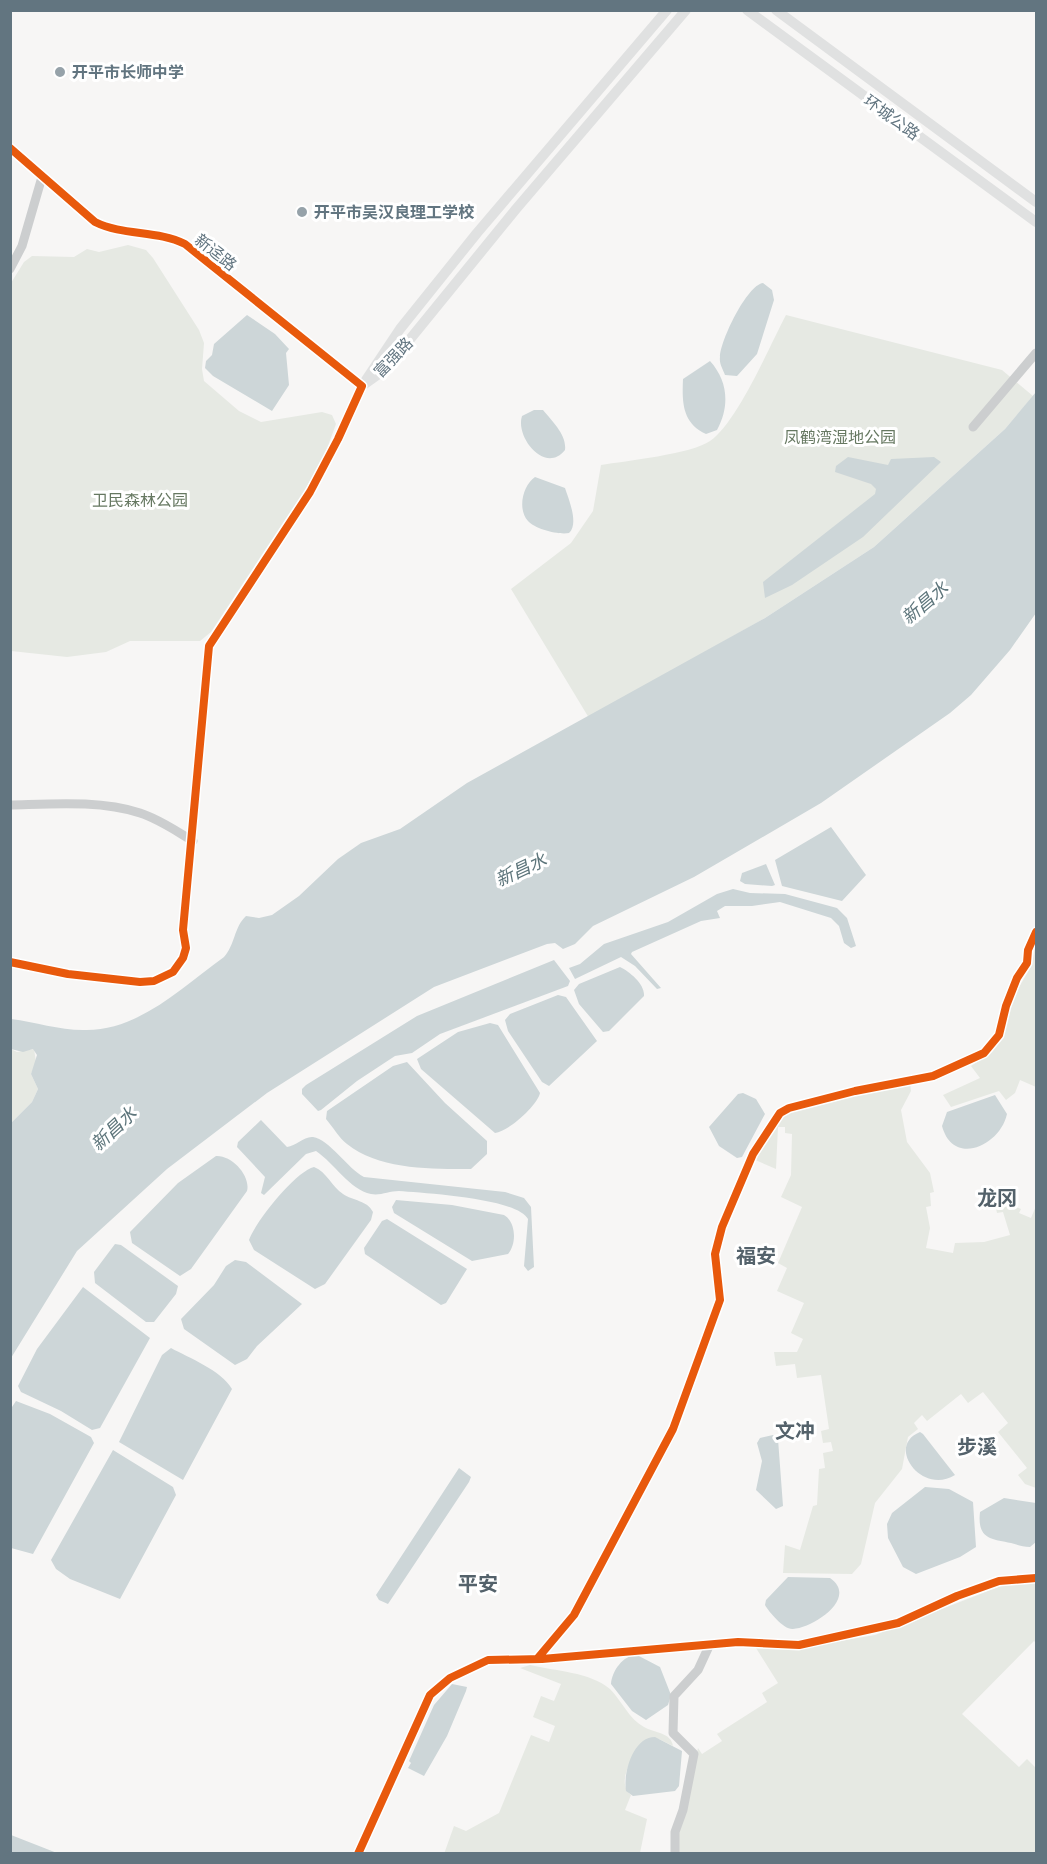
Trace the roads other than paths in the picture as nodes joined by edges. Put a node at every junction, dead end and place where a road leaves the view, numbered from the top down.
1 (668, 10) edge
2 (686, 10) edge
3 (747, 10) edge
4 (776, 10) edge
5 (10, 148) edge
6 (42, 177) junction
7 (1036, 202) edge
8 (1036, 222) edge
9 (10, 269) edge
10 (1036, 353) edge
11 (362, 386) junction
12 (973, 427) dead end
13 (10, 805) edge
14 (193, 841) junction
15 (1036, 932) edge
16 (10, 962) edge
17 (1036, 1578) edge
18 (710, 1644) junction
19 (537, 1659) junction
20 (358, 1854) edge
21 (675, 1854) edge

1 - 11 main road, 富强路
2 - 11 main road, 富强路
3 - 8 main road, 环城公路
4 - 7 main road, 环城公路
5 - 6 street, 新迳路
6 - 9 street
6 - 11 street, 新迳路
10 - 12 street
11 - 14 street
13 - 14 street
14 - 16 street
15 - 19 street
17 - 18 street
18 - 19 street
18 - 21 street
19 - 20 street

